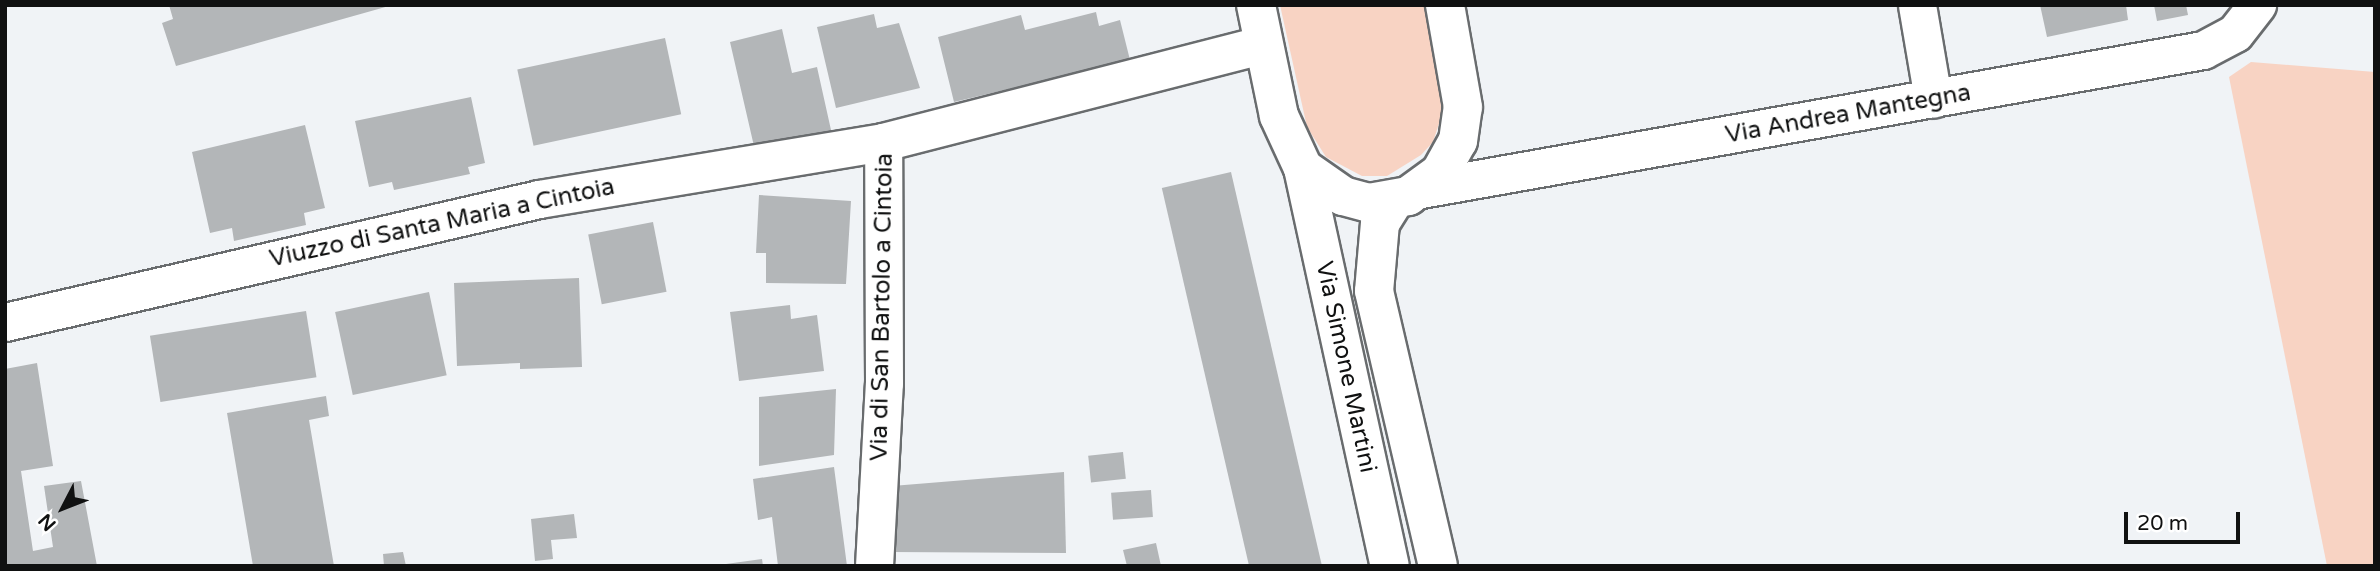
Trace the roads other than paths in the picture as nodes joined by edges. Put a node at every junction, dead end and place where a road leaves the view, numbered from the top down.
1 (1256, 5) edge
2 (1446, 5) edge
3 (1917, 5) edge
4 (2257, 5) edge
5 (1262, 45) junction
6 (1933, 99) junction
7 (883, 142) junction
8 (1303, 168) junction
9 (1407, 195) junction
10 (5, 322) edge
11 (874, 566) edge
12 (1390, 566) edge
13 (1438, 566) edge

1 - 5 street, Via Simone Martini
2 - 9 street, Via Simone Martini
3 - 6 street
4 - 6 street, Via Andrea Mantegna
5 - 7 street, Via di San Bartolo a Cintoia
5 - 8 street, Via Simone Martini
6 - 9 street, Via Andrea Mantegna
7 - 10 street, Viuzzo di Santa Maria a Cintoia
7 - 11 street, Via di San Bartolo a Cintoia
8 - 9 street, Via Simone Martini
8 - 12 street, Via Simone Martini
9 - 13 street, Via Simone Martini

